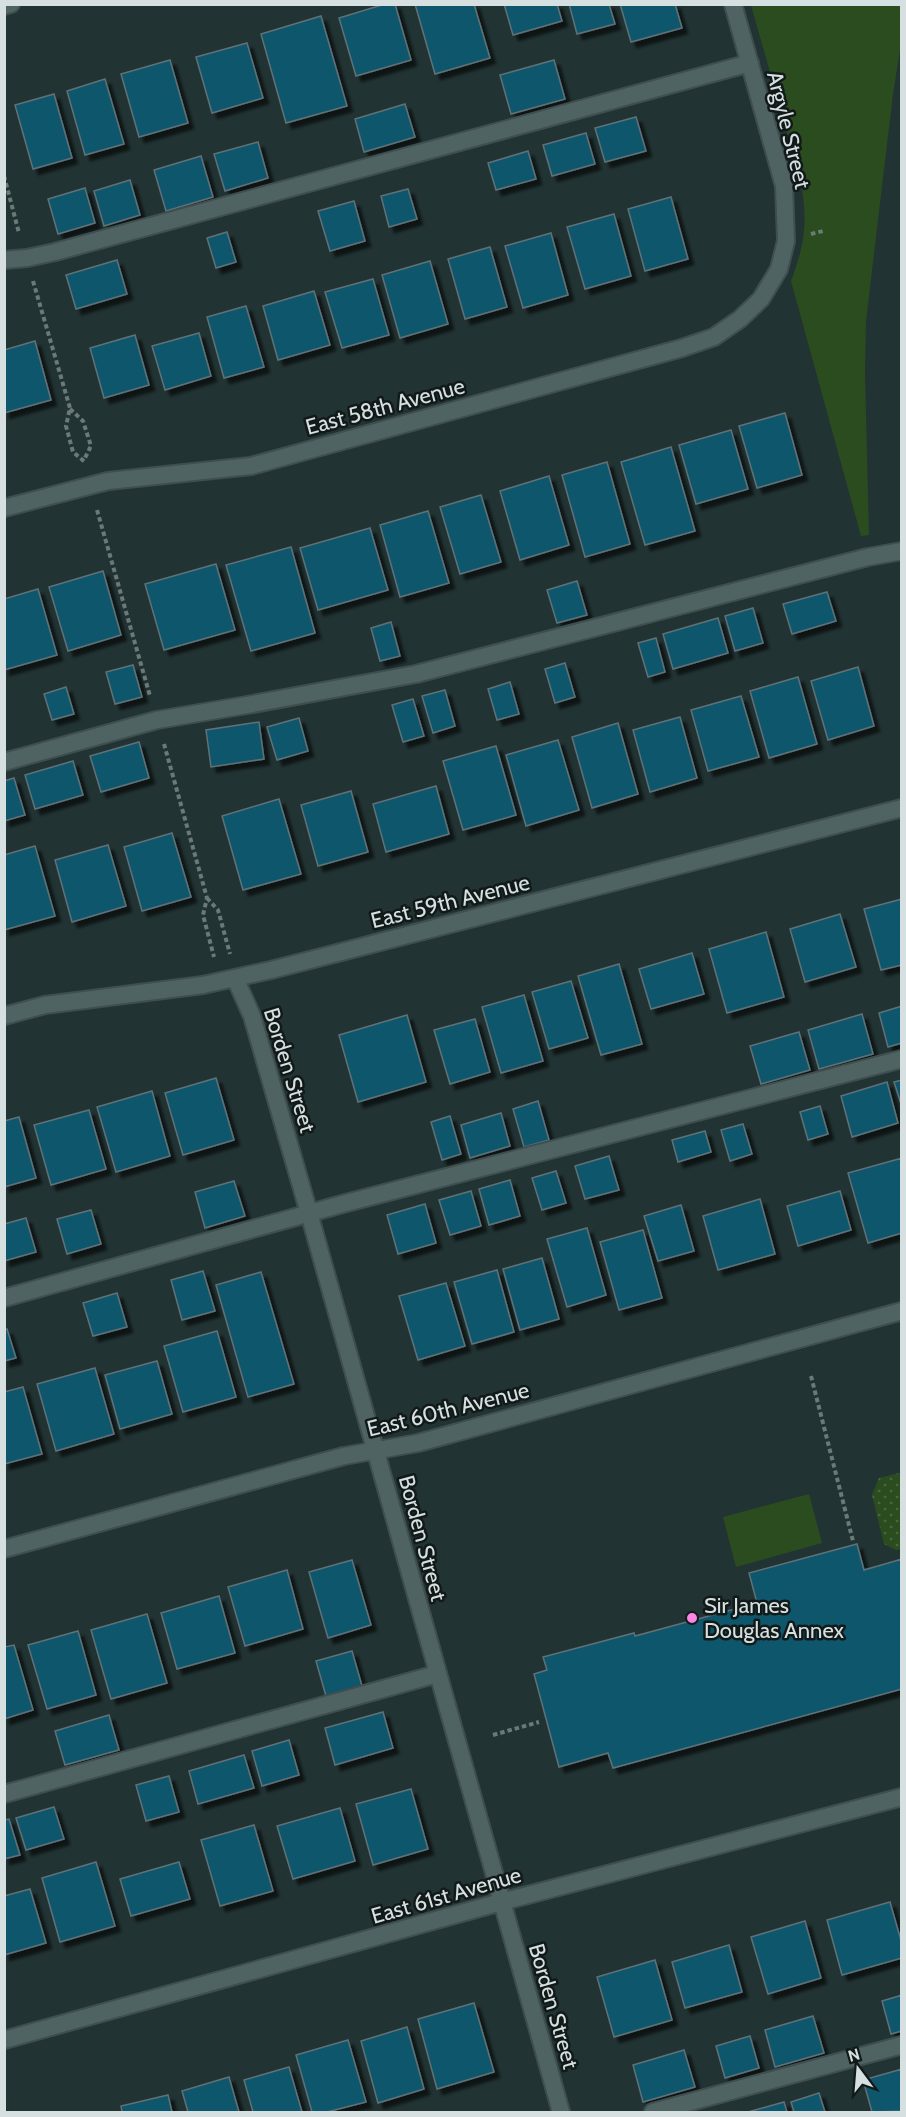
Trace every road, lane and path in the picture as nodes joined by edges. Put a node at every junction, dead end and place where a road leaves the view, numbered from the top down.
1 (11, 4) edge
2 (733, 4) edge
3 (4, 6) edge
4 (750, 63) junction
5 (4, 176) edge
6 (27, 258) junction
7 (4, 260) edge
8 (760, 299) joint
9 (70, 408) junction
10 (4, 508) edge
11 (902, 551) edge
12 (4, 762) edge
13 (902, 808) edge
14 (227, 941) dead end
15 (210, 945) dead end
16 (235, 978) junction
17 (4, 1016) edge
18 (902, 1059) edge
19 (309, 1213) junction
20 (4, 1298) edge
21 (902, 1311) edge
22 (811, 1376) dead end
23 (375, 1450) junction
24 (853, 1541) dead end
25 (4, 1549) edge
26 (437, 1674) junction
27 (539, 1722) dead end
28 (493, 1735) dead end
29 (4, 1794) edge
30 (902, 1797) edge
31 (501, 1902) junction
32 (4, 2040) edge
33 (902, 2045) edge
34 (561, 2112) edge
35 (653, 2112) edge

1 - 3 street
2 - 4 street, Argyle Street
4 - 6 street
4 - 8 street, Argyle Street
5 - 6 path
6 - 7 street
6 - 9 path
8 - 10 street, East 58th Avenue
9 - 9 path
11 - 12 street
13 - 16 street, East 59th Avenue
14 - 15 path
16 - 17 street, East 59th Avenue
16 - 19 street, Borden Street
18 - 19 street
19 - 20 street
19 - 23 street, Borden Street
21 - 23 street, East 60th Avenue
22 - 24 path
23 - 25 street, East 60th Avenue
23 - 26 street, Borden Street
26 - 29 street
26 - 31 street, Borden Street
27 - 28 path
30 - 31 street, East 61st Avenue
31 - 32 street, East 61st Avenue
31 - 34 street, Borden Street
33 - 35 street

